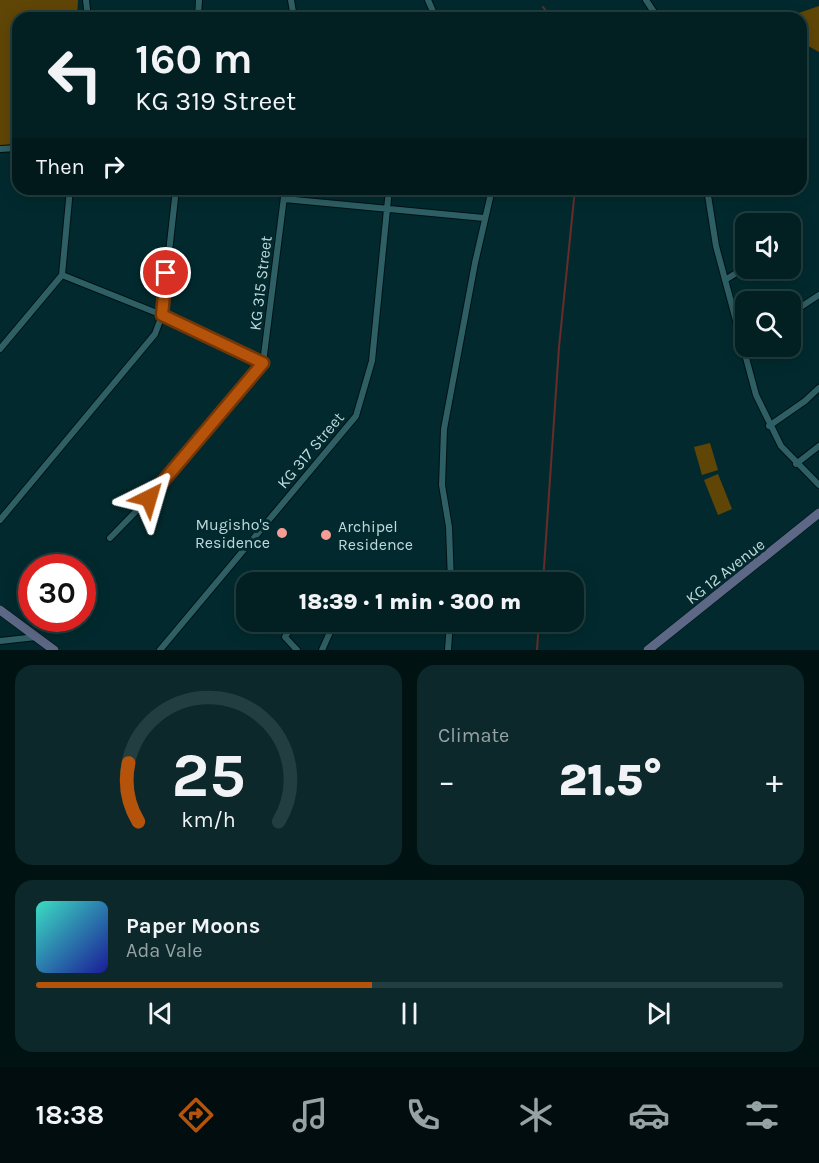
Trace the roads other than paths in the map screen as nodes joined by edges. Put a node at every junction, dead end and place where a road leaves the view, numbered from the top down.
1 (69, 195) edge
2 (175, 195) edge
3 (284, 195) edge
4 (388, 195) edge
5 (490, 195) edge
6 (708, 195) edge
7 (284, 199) junction
8 (386, 210) junction
9 (484, 218) junction
10 (735, 274) edge
11 (62, 275) junction
12 (725, 280) junction
13 (819, 295) edge
14 (801, 307) edge
15 (162, 315) junction
16 (735, 317) edge
17 (0, 349) edge
18 (746, 357) edge
19 (263, 363) junction
20 (819, 388) edge
21 (769, 426) junction
22 (819, 446) edge
23 (796, 464) junction
24 (819, 485) edge
25 (819, 513) edge
26 (0, 520) edge
27 (110, 538) dead end
28 (451, 572) edge
29 (0, 610) edge
30 (288, 632) edge
31 (330, 632) edge
32 (449, 632) edge
33 (36, 637) junction
34 (0, 641) edge
35 (54, 650) edge
36 (160, 650) edge
37 (297, 650) edge
38 (322, 650) edge
39 (448, 650) edge
40 (648, 650) edge

1 - 11 street
2 - 15 street
3 - 7 street, KG 315 Street
4 - 8 street, KG 317 Street
5 - 9 street
6 - 12 street
7 - 8 street
7 - 19 street, KG 315 Street
8 - 9 street
8 - 36 street, KG 317 Street
9 - 28 street
10 - 12 street
11 - 15 street
11 - 17 street
12 - 16 street
13 - 14 street
15 - 19 street
15 - 26 street
18 - 21 street
19 - 27 street
20 - 21 street
21 - 23 street
22 - 23 street
23 - 24 street
25 - 40 main road, KG 12 Avenue
29 - 33 main road
30 - 37 street
31 - 38 street
32 - 39 street
33 - 34 street
33 - 35 main road

